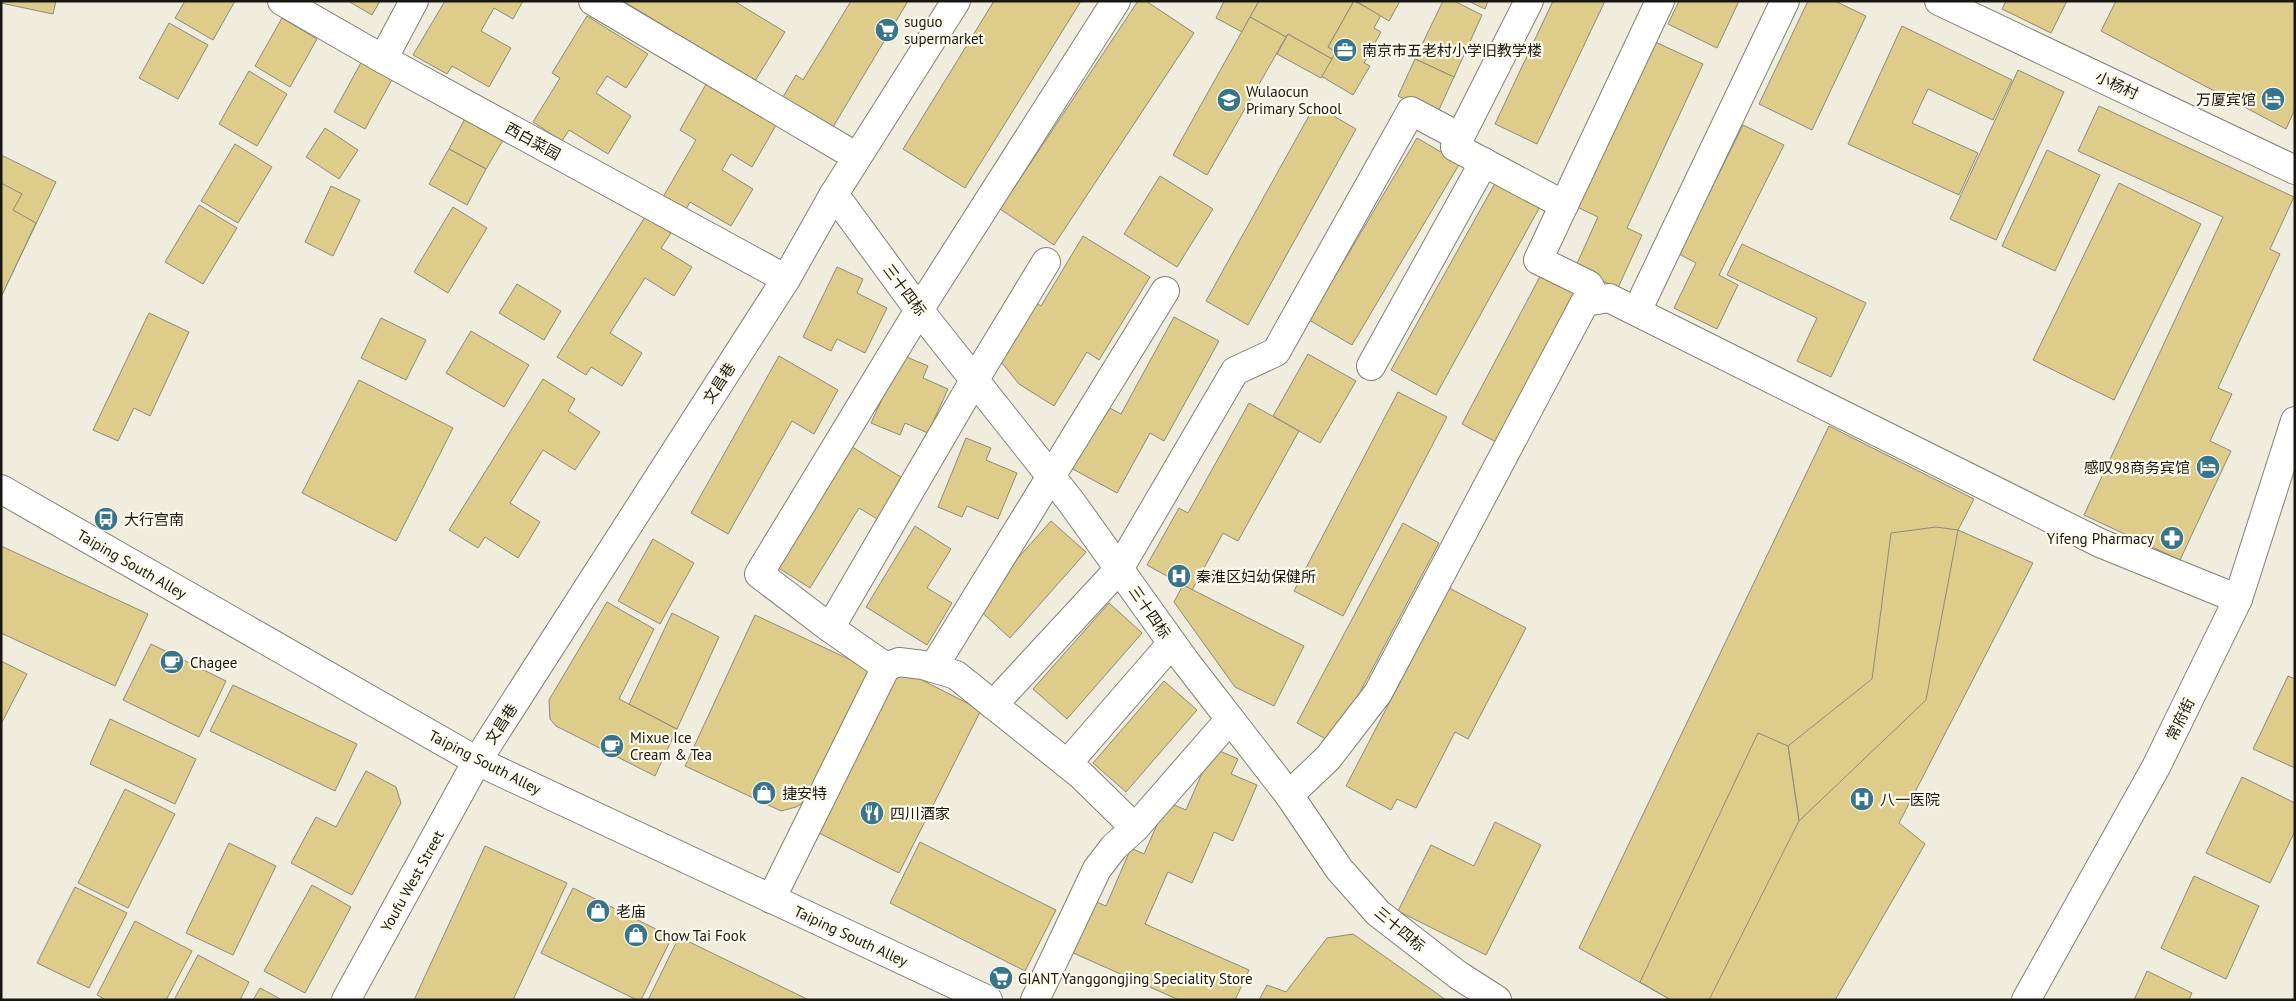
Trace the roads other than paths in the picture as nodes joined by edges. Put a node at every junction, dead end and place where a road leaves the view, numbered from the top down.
1 (282, 1) edge
2 (414, 1) edge
3 (593, 1) edge
4 (956, 1) edge
5 (1116, 1) edge
6 (1528, 1) edge
7 (1660, 1) edge
8 (1785, 1) edge
9 (1939, 1) edge
10 (383, 59) junction
11 (1460, 137) junction
12 (857, 157) junction
13 (1484, 162) junction
14 (2295, 170) edge
15 (834, 194) junction
16 (1564, 205) junction
17 (1046, 262) dead end
18 (786, 279) junction
19 (1165, 291) dead end
20 (1596, 300) junction
21 (919, 310) junction
22 (1636, 311) junction
23 (1371, 366) dead end
24 (975, 379) junction
25 (2295, 421) edge
26 (1051, 477) junction
27 (1, 489) edge
28 (1119, 569) junction
29 (2238, 599) junction
30 (830, 628) junction
31 (1172, 643) junction
32 (886, 667) junction
33 (933, 668) junction
34 (993, 705) junction
35 (1230, 719) junction
36 (477, 761) junction
37 (1067, 764) junction
38 (1289, 795) junction
39 (1134, 828) junction
40 (771, 899) junction
41 (346, 1000) edge
42 (988, 1000) edge
43 (1035, 1000) edge
44 (1497, 1000) edge
45 (2026, 1000) edge

1 - 10 street, 西白菜园
2 - 10 street
3 - 12 street
4 - 12 street, 文昌巷
5 - 21 street
6 - 11 street
7 - 16 street
8 - 22 street
9 - 14 street, 小杨村
10 - 18 street, 西白菜园
11 - 13 street
11 - 28 street
12 - 15 street, 文昌巷
13 - 16 street
13 - 23 street
15 - 18 street, 文昌巷
15 - 21 street, 三十四标
16 - 20 street
17 - 24 street
18 - 36 street, 文昌巷
19 - 26 street
20 - 22 street
20 - 38 street
21 - 24 street, 三十四标
21 - 30 street
22 - 29 street
24 - 26 street, 三十四标
24 - 30 street
25 - 29 street, 常府街
26 - 28 street, 三十四标
26 - 33 street
27 - 36 street, Taiping South Alley
28 - 31 street, 三十四标
28 - 34 street
29 - 45 street, 常府街
30 - 32 street
31 - 35 street, 三十四标
31 - 37 street
32 - 33 street
32 - 40 street
33 - 34 street
34 - 37 street
35 - 38 street, 三十四标
35 - 39 street
36 - 40 street, Taiping South Alley
36 - 41 street, Youfu West Street
37 - 39 street
38 - 44 street, 三十四标
39 - 43 street
40 - 42 street, Taiping South Alley

